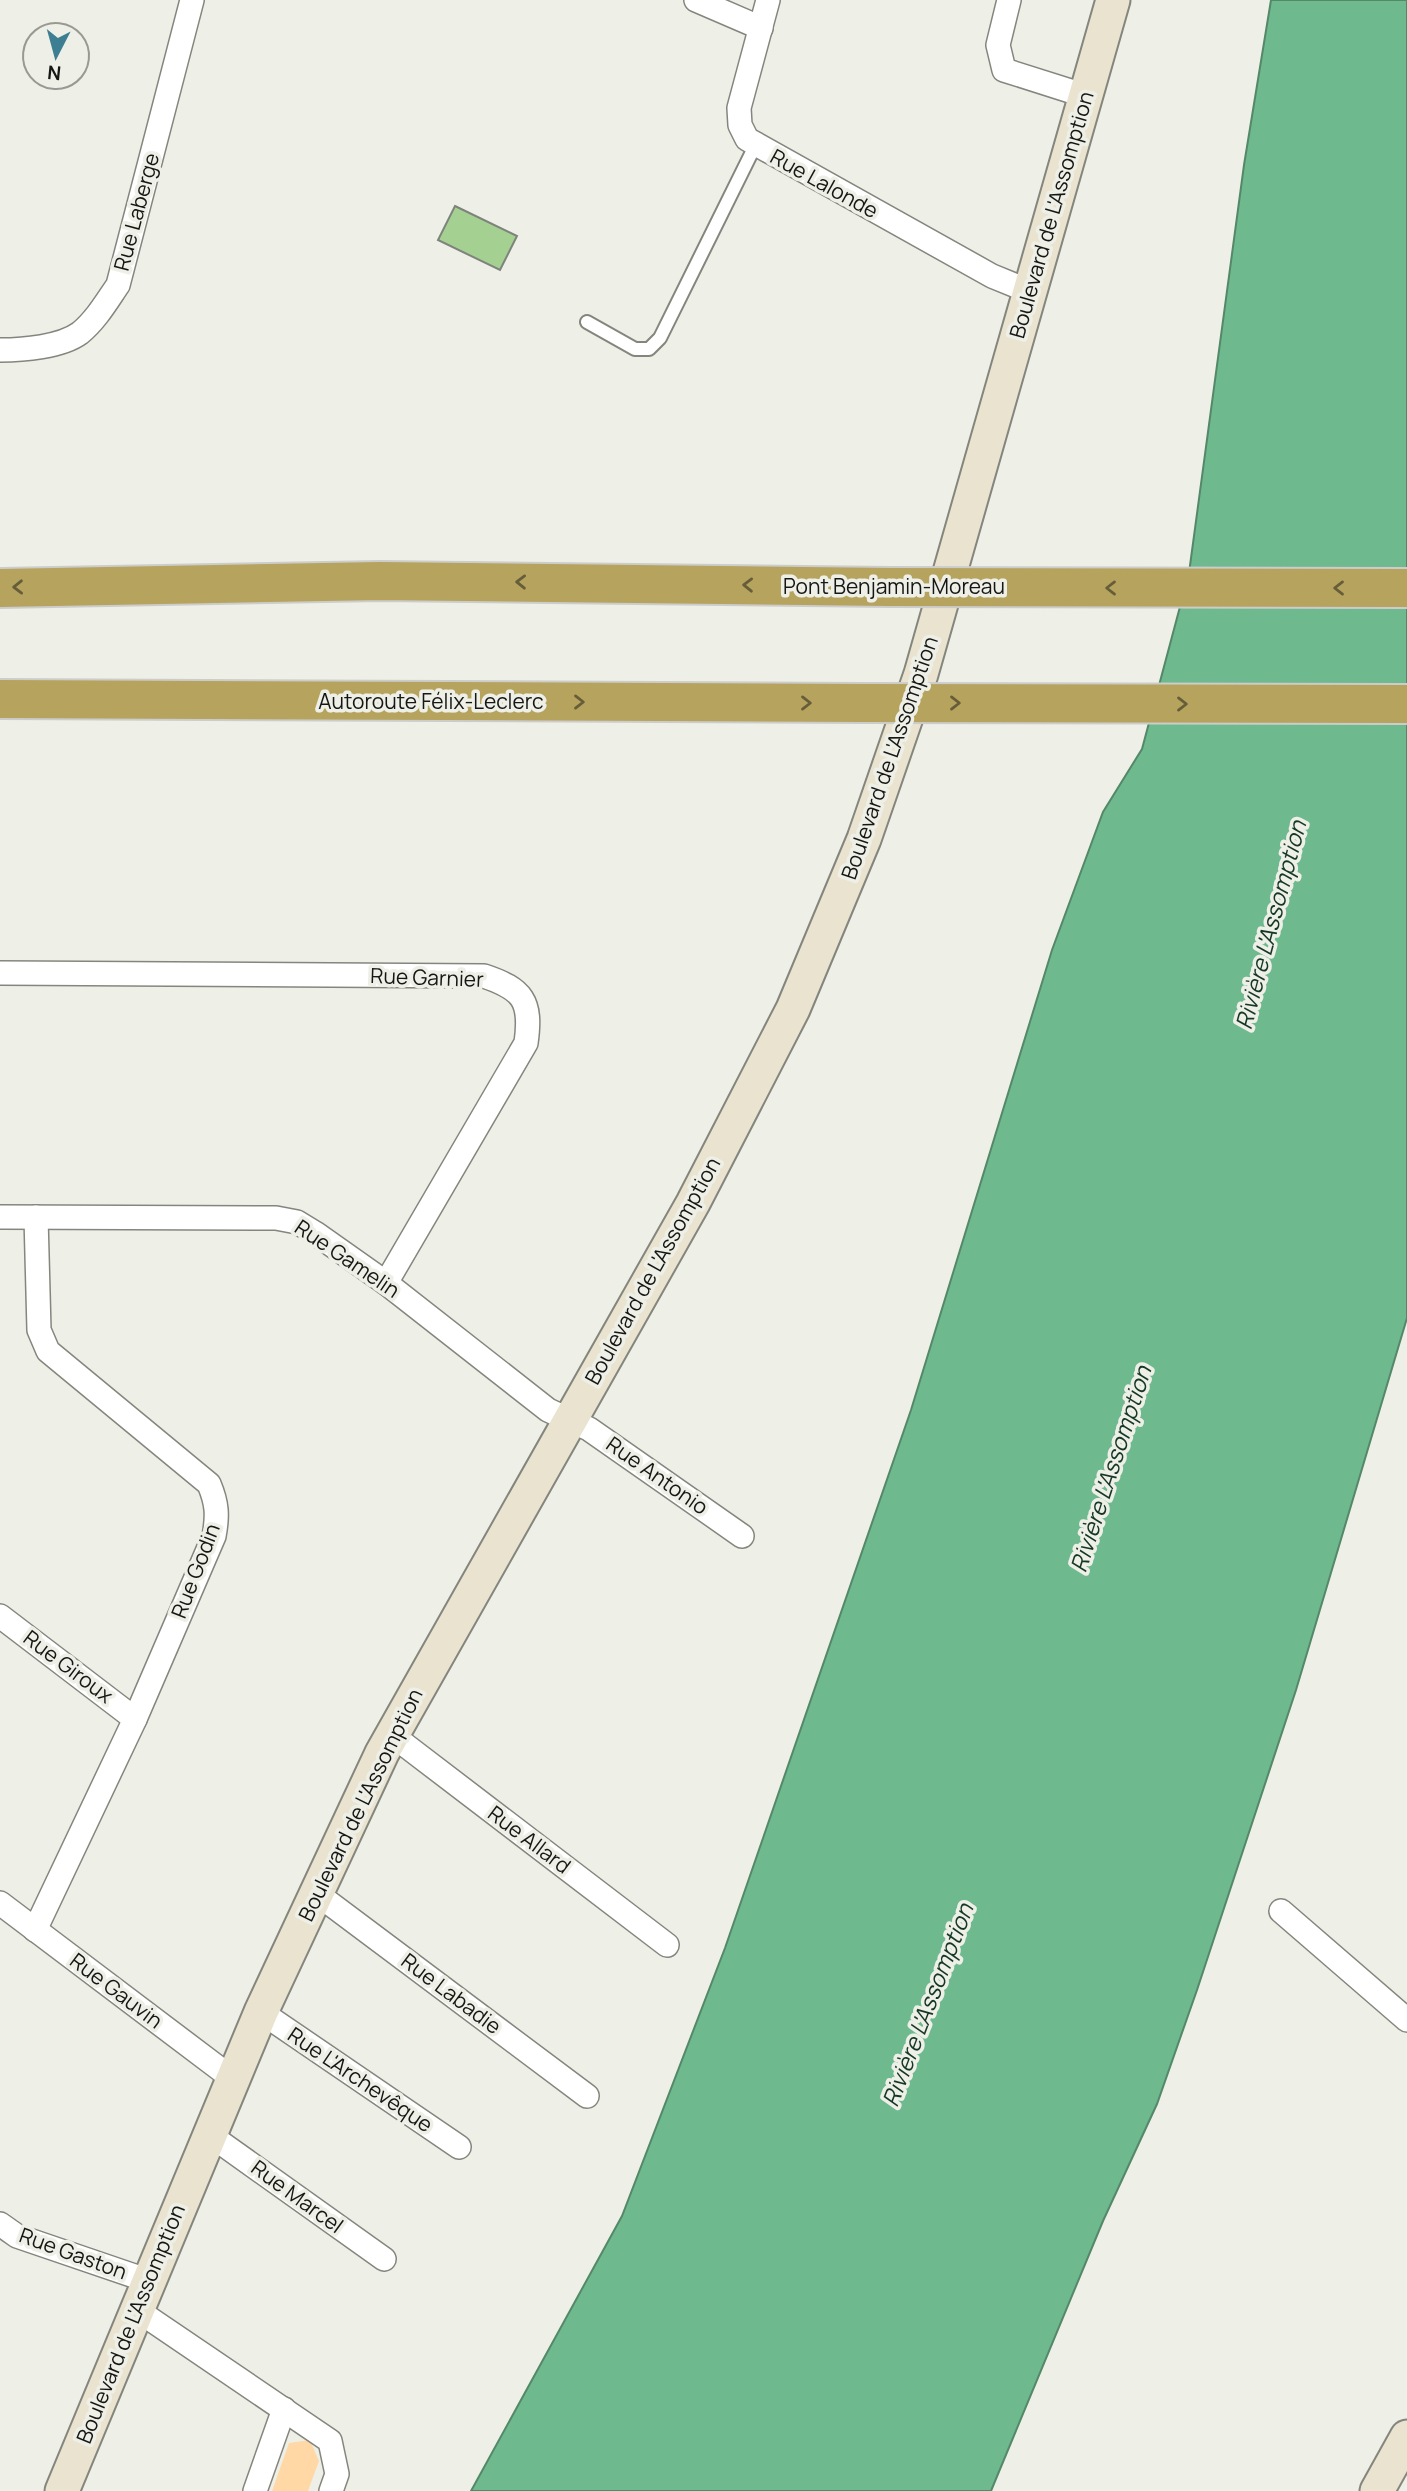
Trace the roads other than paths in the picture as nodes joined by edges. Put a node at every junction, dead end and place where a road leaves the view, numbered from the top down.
1 (192, 0) edge
2 (696, 0) edge
3 (768, 0) edge
4 (1009, 0) edge
5 (1113, 0) edge
6 (761, 29) junction
7 (1086, 96) junction
8 (755, 146) junction
9 (1031, 292) junction
10 (587, 322) dead end
11 (0, 350) edge
12 (0, 561) edge
13 (380, 581) junction
14 (0, 587) edge
15 (1407, 588) edge
16 (0, 699) edge
17 (219, 702) junction
18 (1407, 704) edge
19 (0, 712) edge
20 (0, 973) edge
21 (0, 1217) edge
22 (36, 1217) junction
23 (386, 1283) junction
24 (569, 1419) junction
25 (742, 1536) dead end
26 (0, 1616) edge
27 (135, 1719) junction
28 (392, 1735) junction
29 (316, 1893) junction
30 (0, 1903) edge
31 (1281, 1911) dead end
32 (35, 1930) junction
33 (667, 1945) dead end
34 (261, 2012) junction
35 (1407, 2020) edge
36 (233, 2079) junction
37 (587, 2096) dead end
38 (210, 2135) junction
39 (459, 2147) dead end
40 (0, 2224) edge
41 (384, 2259) dead end
42 (143, 2296) junction
43 (284, 2409) junction
44 (1407, 2437) edge
45 (62, 2491) edge
46 (255, 2491) edge
47 (331, 2491) edge
48 (1377, 2491) edge

1 - 11 street, Rue Laberge
2 - 6 street
3 - 6 street, Rue Lalonde
4 - 7 street
5 - 7 street, Boulevard de L'Assomption
6 - 8 street, Rue Lalonde
7 - 9 street, Boulevard de L'Assomption
8 - 9 street, Rue Lalonde
8 - 10 lane
9 - 24 street, Boulevard de L'Assomption
12 - 13 highway
13 -> 14 highway
15 -> 13 highway, Pont Benjamin-Moreau, bridge
16 - 17 highway, Autoroute Félix-Leclerc
17 -> 18 highway, Autoroute Félix-Leclerc, bridge
17 - 19 highway
20 - 23 street, Rue Garnier
21 - 22 street, Rue Gamelin
22 - 23 street, Rue Gamelin
22 - 27 street, Rue Godin
23 - 24 street, Rue Gamelin
24 - 25 street, Rue Antonio
24 - 28 street, Boulevard de L'Assomption
26 - 27 street, Rue Giroux
27 - 32 street, Rue Godin
28 - 29 street, Boulevard de L'Assomption
28 - 33 street, Rue Allard
29 - 34 street, Boulevard de L'Assomption
29 - 37 street, Rue Labadie
30 - 32 street, Rue Gauvin
31 - 35 street
32 - 36 street, Rue Gauvin
34 - 36 street, Boulevard de L'Assomption
34 - 39 street, Rue L'Archevêque
36 - 38 street, Boulevard de L'Assomption
38 - 41 street, Rue Marcel
38 - 42 street, Boulevard de L'Assomption
40 - 42 street, Rue Gaston
42 - 43 street, Rue Gaston
42 - 45 street, Boulevard de L'Assomption
43 - 46 street
43 - 47 street, Rue Gaston
44 - 48 street

